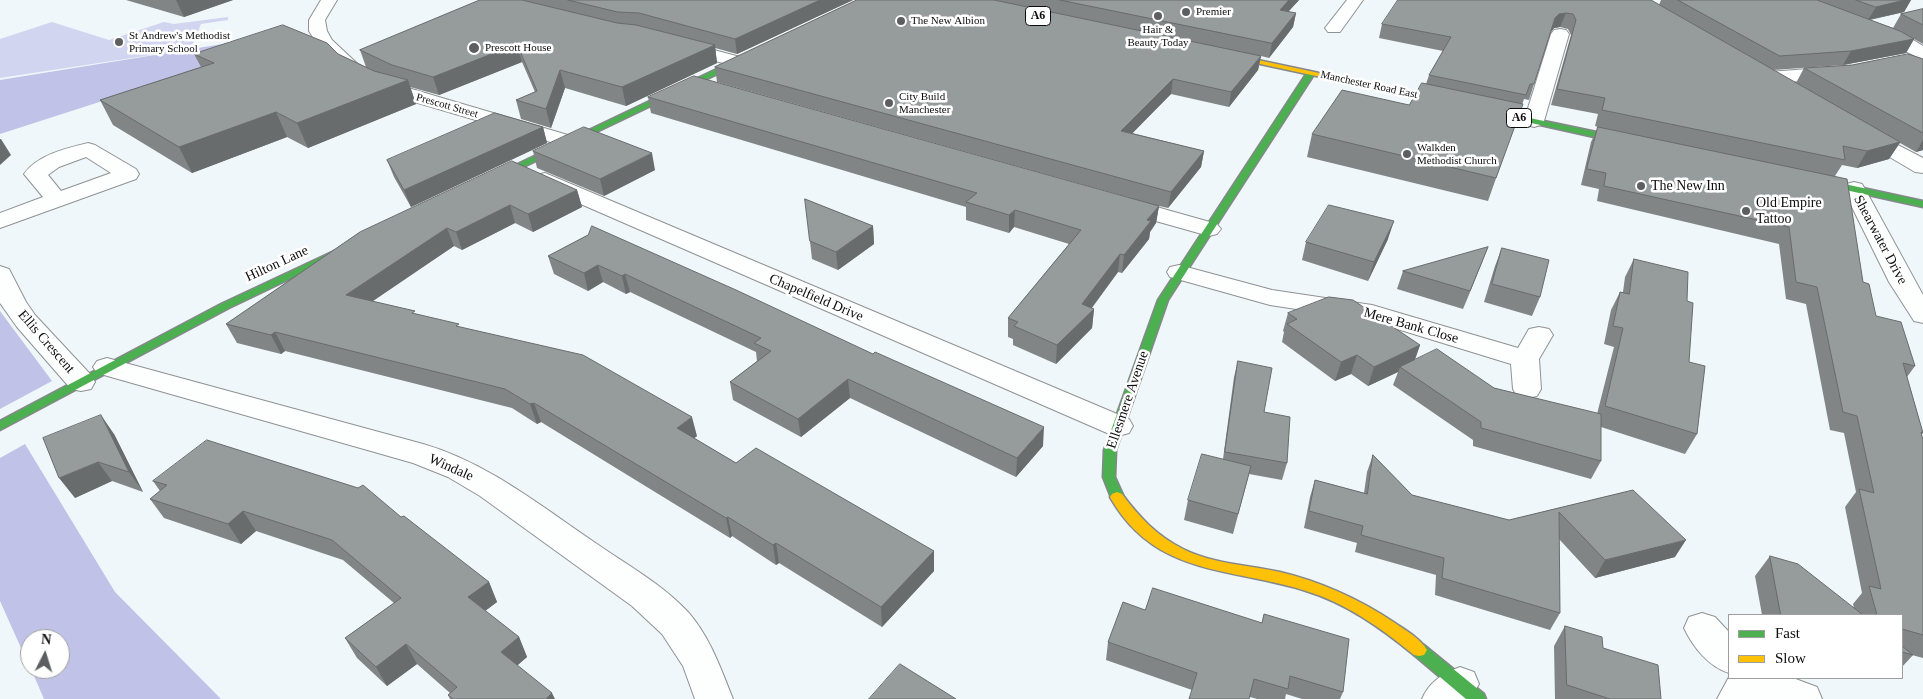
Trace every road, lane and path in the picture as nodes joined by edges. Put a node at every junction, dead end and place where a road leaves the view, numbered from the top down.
1 (329, 0) edge
2 (1354, 0) edge
3 (1897, 20) edge
4 (1333, 22) dead end
5 (1560, 34) edge
6 (668, 42) edge
7 (762, 51) edge
8 (1208, 51) edge
9 (1917, 57) edge
10 (738, 62) junction
11 (1751, 68) edge
12 (1852, 71) edge
13 (1311, 73) junction
14 (1768, 78) junction
15 (694, 83) junction
16 (722, 91) edge
17 (1798, 96) edge
18 (1534, 121) junction
19 (1846, 124) edge
20 (571, 142) junction
21 (1641, 144) edge
22 (1923, 167) edge
23 (516, 168) junction
24 (1796, 177) edge
25 (473, 188) edge
26 (1854, 189) junction
27 (1103, 199) edge
28 (57, 200) dead end
29 (1923, 204) edge
30 (0, 221) edge
31 (1209, 229) junction
32 (361, 241) edge
33 (1179, 272) junction
34 (0, 274) edge
35 (1921, 307) edge
36 (1539, 335) dead end
37 (1525, 359) junction
38 (94, 374) junction
39 (1527, 389) dead end
40 (0, 426) edge
41 (1118, 426) junction
42 (1702, 628) dead end
43 (1728, 661) edge
44 (1744, 679) edge
45 (1460, 694) edge
46 (714, 699) edge
47 (1803, 699) edge

1 - 20 street, Prescott Street
2 - 4 street
3 - 9 street
5 - 18 street
6 - 10 street
7 - 10 street
8 - 13 street, Manchester Road East / A6
10 - 15 street
11 - 14 street
12 - 14 street
13 - 18 street, Manchester Road East / A6
13 - 31 street, Ellesmere Avenue
14 - 17 street
15 - 16 street
15 - 20 street
18 - 21 street, Manchester Road East / A6
19 - 22 street
20 - 23 street
23 - 25 street
23 - 41 street, Chapelfield Drive
24 - 26 street
26 - 29 street
26 - 35 street, Shearwater Drive
27 - 31 street
28 - 30 street
31 - 33 street, Ellesmere Avenue
32 - 38 street, Hilton Lane
33 - 37 street, Mere Bank Close
33 - 41 street, Ellesmere Avenue
34 - 38 street, Ellis Crescent
36 - 37 street
37 - 39 street
38 - 40 street, Hilton Lane
38 - 46 street, Windale
41 - 45 street, Ellesmere Avenue
42 - 43 street
44 - 47 street

